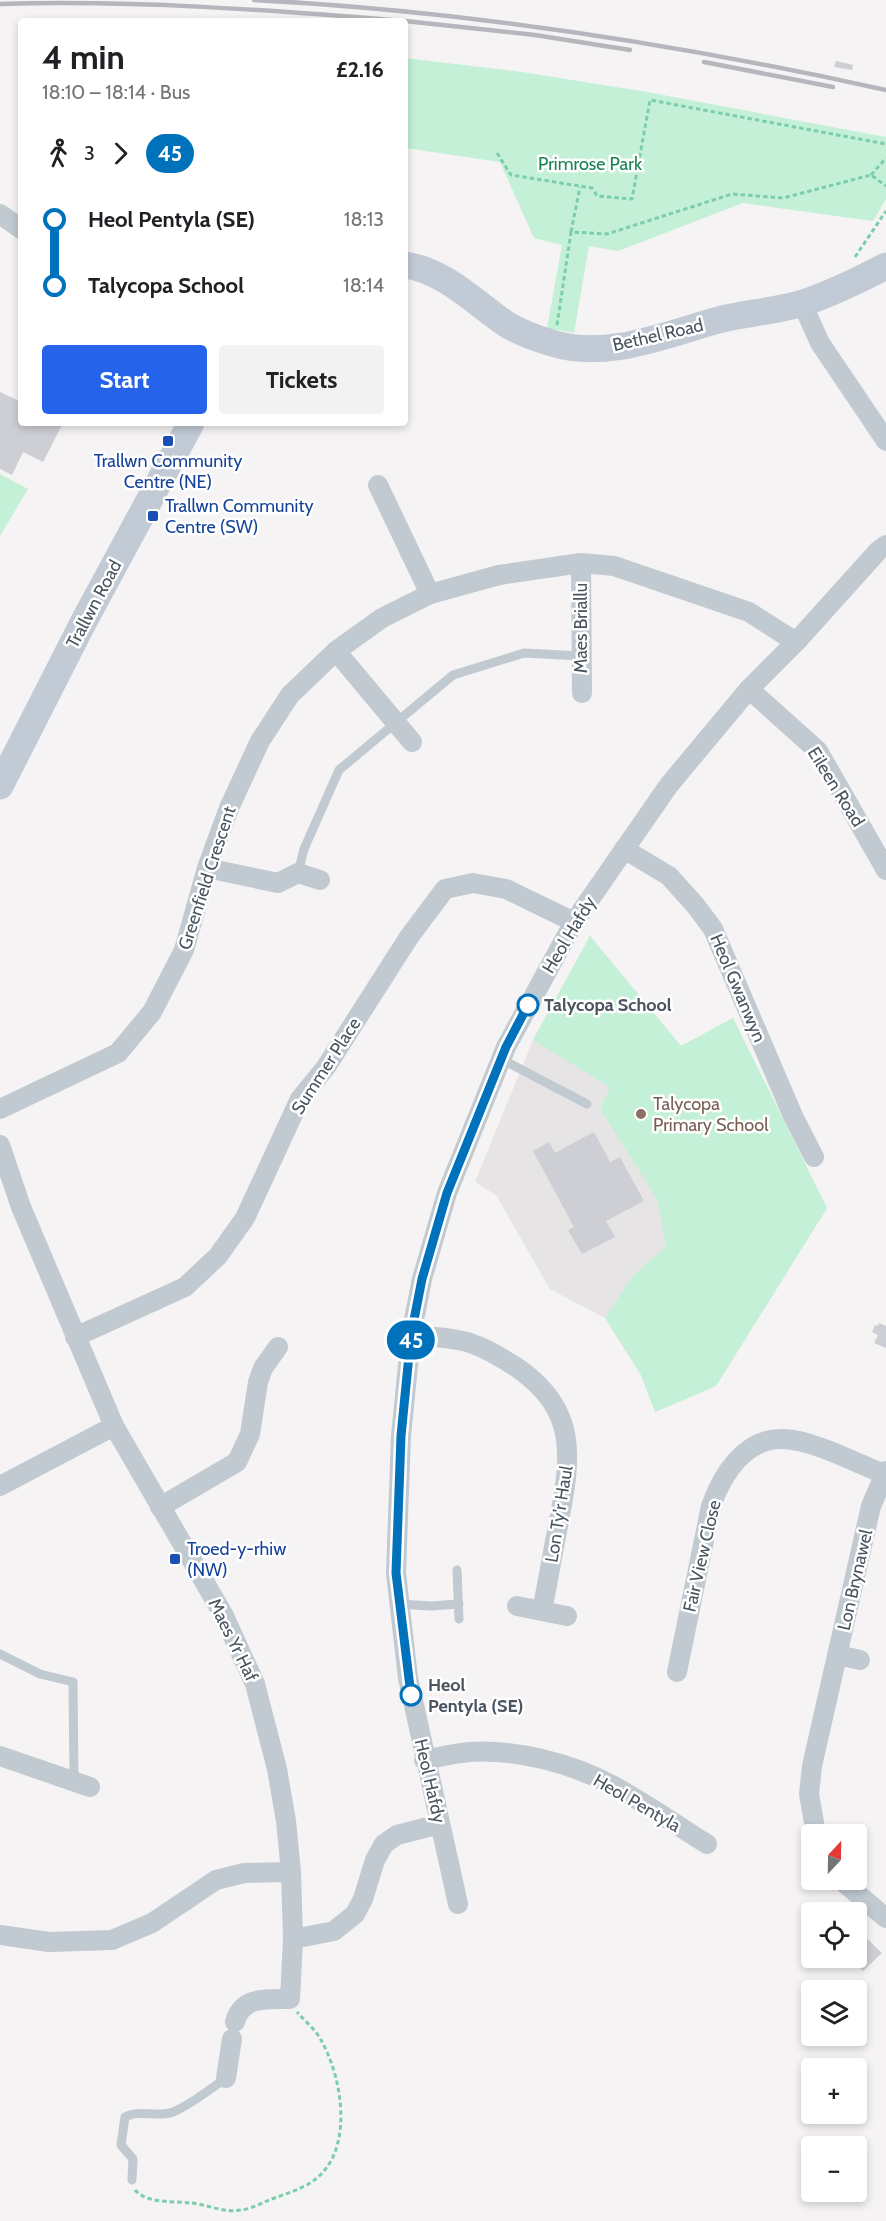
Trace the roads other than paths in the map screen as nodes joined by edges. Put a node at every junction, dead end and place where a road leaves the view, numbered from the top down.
1 (0, 214) edge
2 (18, 227) edge
3 (408, 265) edge
4 (886, 266) edge
5 (802, 303) junction
6 (189, 426) edge
7 (886, 441) edge
8 (378, 485) dead end
9 (886, 545) edge
10 (581, 563) junction
11 (430, 594) junction
12 (796, 642) junction
13 (336, 651) junction
14 (581, 656) junction
15 (749, 689) junction
16 (582, 693) dead end
17 (396, 723) junction
18 (412, 741) dead end
19 (0, 786) edge
20 (624, 849) junction
21 (207, 868) junction
22 (886, 870) edge
23 (298, 873) junction
24 (320, 880) dead end
25 (574, 922) junction
26 (501, 1059) junction
27 (588, 1104) dead end
28 (0, 1109) edge
29 (0, 1145) edge
30 (814, 1157) dead end
31 (411, 1335) junction
32 (75, 1337) junction
33 (278, 1347) dead end
34 (114, 1426) junction
35 (885, 1473) edge
36 (0, 1486) edge
37 (160, 1508) junction
38 (458, 1570) dead end
39 (399, 1604) junction
40 (459, 1604) junction
41 (517, 1606) dead end
42 (542, 1611) junction
43 (567, 1616) dead end
44 (459, 1619) dead end
45 (0, 1654) edge
46 (838, 1655) junction
47 (860, 1659) dead end
48 (677, 1672) dead end
49 (0, 1756) edge
50 (424, 1760) junction
51 (82, 1784) joint
52 (440, 1824) junction
53 (814, 1824) edge
54 (707, 1844) dead end
55 (291, 1872) junction
56 (853, 1890) edge
57 (458, 1904) dead end
58 (886, 1918) edge
59 (0, 1935) edge
60 (293, 1939) junction
61 (226, 2078) joint
62 (132, 2180) road end

1 - 2 street
3 - 5 street, Bethel Road
4 - 5 street, Bethel Road
5 - 7 street
6 - 19 street, Trallwn Road
8 - 11 street
9 - 12 street, Heol Hafdy
10 - 11 street, Greenfield Crescent
10 - 12 street, Greenfield Crescent
10 - 14 street, Maes Briallu
11 - 13 street, Greenfield Crescent
12 - 15 street, Heol Hafdy
13 - 17 street
13 - 21 street, Greenfield Crescent
14 - 16 street, Maes Briallu
14 - 17 lane
15 - 20 street, Heol Hafdy
15 - 22 street, Eileen Road
17 - 18 street
17 - 23 lane
20 - 25 street, Heol Hafdy
20 - 30 street, Heol Gwanwyn
21 - 23 street
21 - 28 street, Greenfield Crescent
23 - 24 street
25 - 26 street, Heol Hafdy
25 - 32 street, Summer Place
26 - 27 lane
26 - 31 street, Heol Hafdy
29 - 32 street, Maes Yr Haf
31 - 39 street, Heol Hafdy
31 - 42 street, Lon Ty'r Haul
32 - 34 street, Maes Yr Haf
33 - 37 street
34 - 36 street
34 - 37 street, Maes Yr Haf
35 - 46 street, Lon Brynawel
35 - 48 street, Fair View Close
37 - 55 street, Maes Yr Haf
38 - 40 lane
39 - 40 lane
39 - 50 street, Heol Hafdy
40 - 44 lane
41 - 42 street
42 - 43 street
45 - 51 lane
46 - 47 street, Lon Brynawel
46 - 53 street, Lon Brynawel
49 - 51 street
50 - 52 street, Heol Hafdy
50 - 54 street, Heol Pentyla
52 - 57 street, Heol Hafdy
52 - 60 street
55 - 59 street
55 - 60 street, Maes Yr Haf
56 - 58 street
60 - 61 street, Maes Yr Haf
61 - 62 lane

